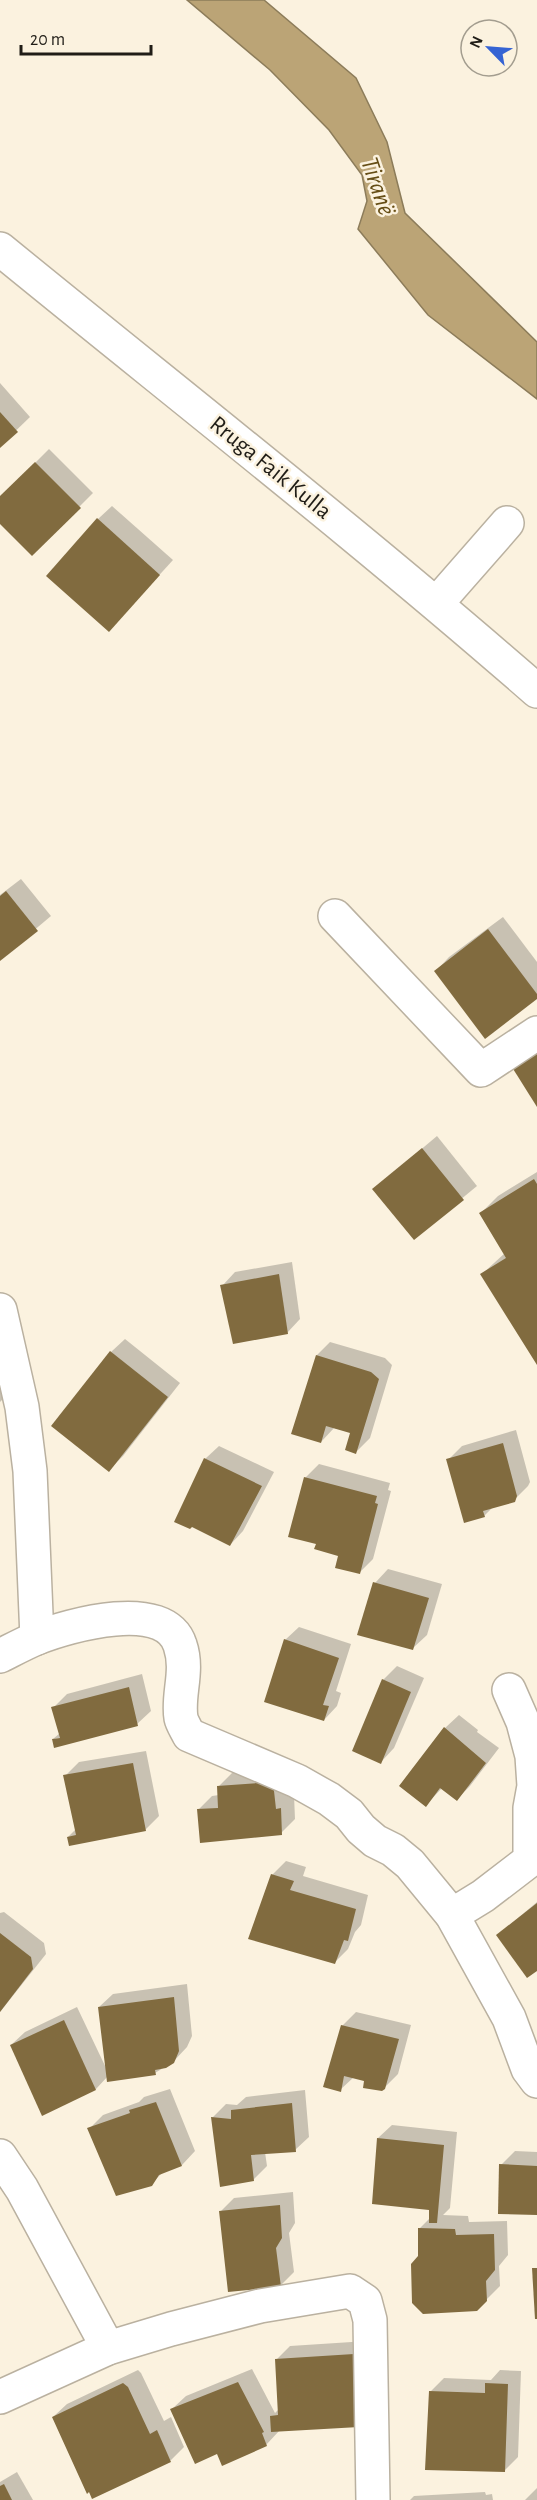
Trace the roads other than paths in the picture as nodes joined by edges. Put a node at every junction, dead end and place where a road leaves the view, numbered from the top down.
1 (0, 249) edge
2 (507, 523) dead end
3 (437, 603) junction
4 (537, 691) edge
5 (336, 916) dead end
6 (537, 1033) edge
7 (0, 1310) edge
8 (38, 1638) junction
9 (0, 1656) edge
10 (509, 1690) dead end
11 (452, 1914) junction
12 (537, 2081) edge
13 (0, 2156) edge
14 (108, 2348) junction
15 (0, 2397) edge
16 (372, 2500) edge

1 - 3 street, Rruga Faik Kulla
2 - 3 street
3 - 4 street, Rruga Faik Kulla
5 - 6 street
7 - 8 street
8 - 9 street
8 - 11 street
10 - 11 street
11 - 12 street
13 - 14 street
14 - 15 street
14 - 16 street

